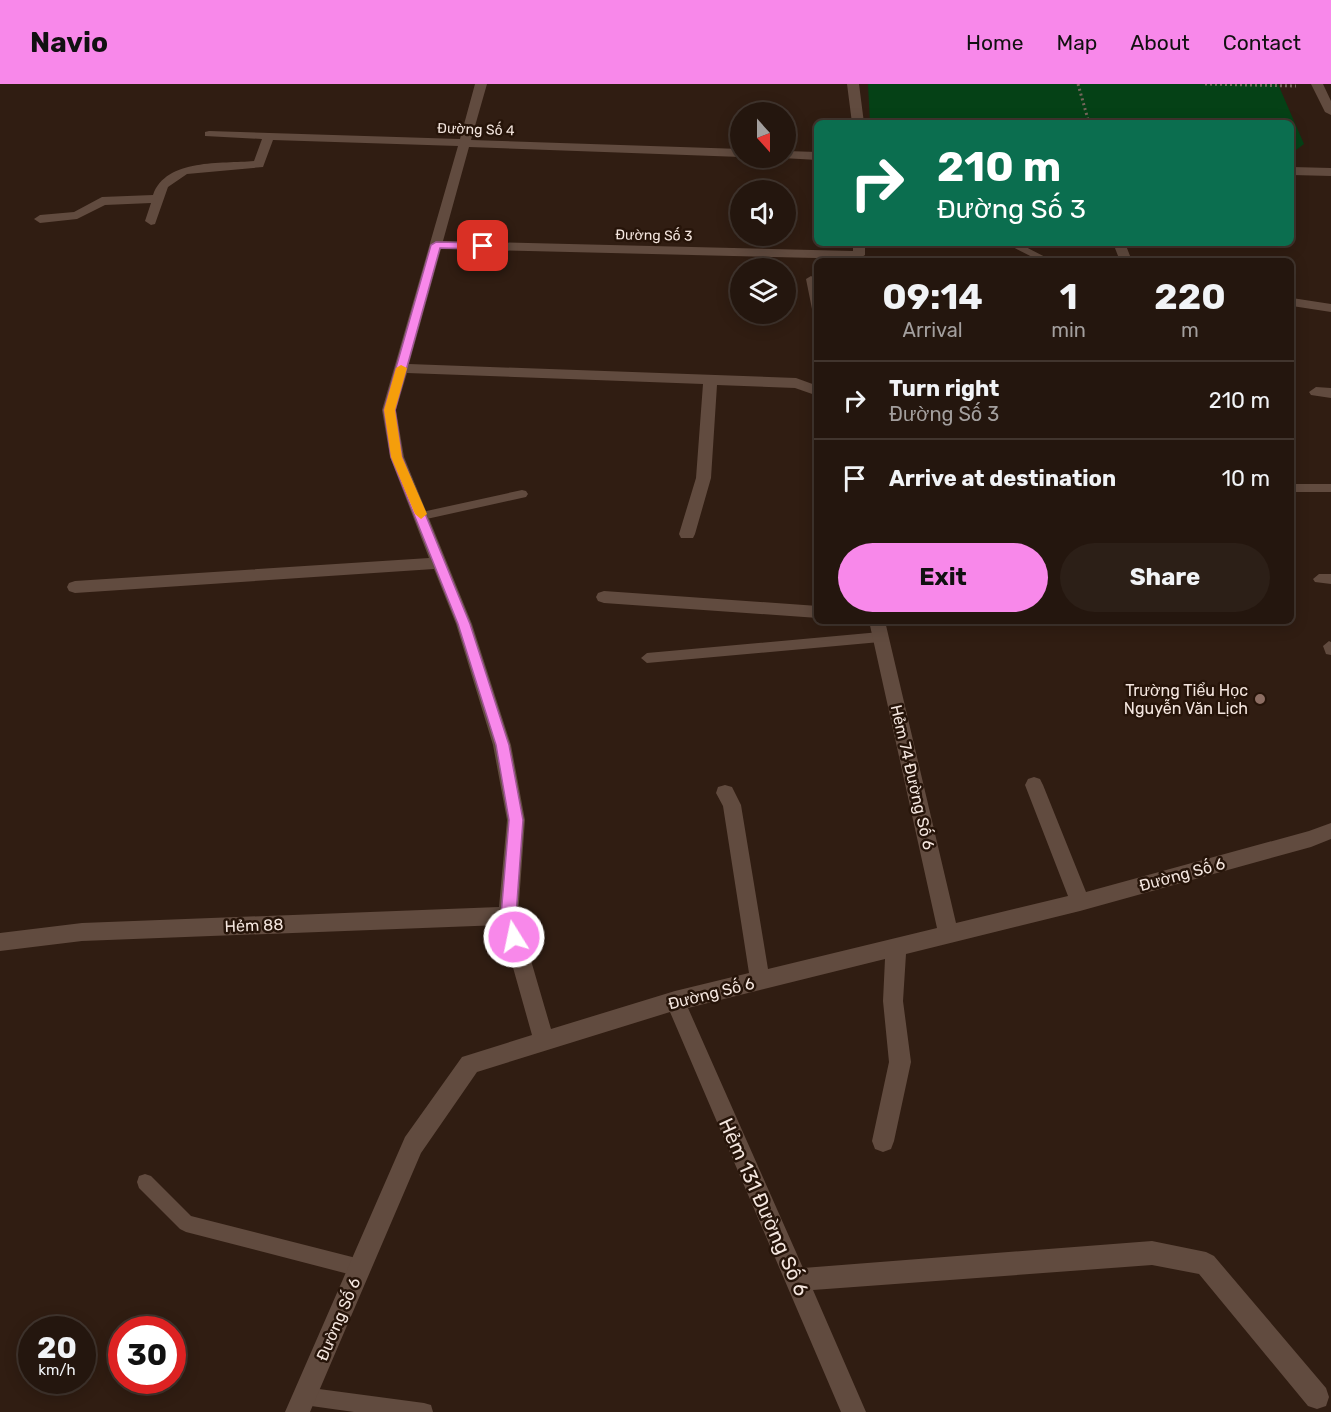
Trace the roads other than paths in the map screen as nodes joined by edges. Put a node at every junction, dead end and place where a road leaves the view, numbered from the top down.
1 (481, 84) edge
2 (853, 84) edge
3 (1318, 85) edge
4 (1331, 112) edge
5 (858, 120) edge
6 (209, 134) dead end
7 (270, 136) junction
8 (464, 143) junction
9 (730, 153) edge
10 (796, 155) edge
11 (814, 156) edge
12 (1294, 171) edge
13 (1331, 172) edge
14 (158, 199) junction
15 (40, 219) dead end
16 (151, 221) dead end
17 (436, 245) junction
18 (859, 246) edge
19 (1016, 246) edge
20 (1042, 258) edge
21 (811, 279) dead end
22 (814, 294) edge
23 (1294, 302) edge
24 (1331, 308) edge
25 (401, 368) junction
26 (710, 380) junction
27 (814, 389) edge
28 (1316, 392) dead end
29 (1331, 393) edge
30 (1294, 488) edge
31 (1331, 488) edge
32 (522, 494) dead end
33 (422, 516) junction
34 (687, 534) dead end
35 (441, 563) junction
36 (75, 587) dead end
37 (604, 597) dead end
38 (814, 612) edge
39 (879, 629) edge
40 (647, 658) dead end
41 (1034, 785) dead end
42 (725, 793) dead end
43 (1331, 831) edge
44 (1080, 902) junction
45 (508, 916) junction
46 (948, 933) junction
47 (0, 942) edge
48 (896, 947) junction
49 (760, 981) junction
50 (675, 1001) junction
51 (544, 1041) junction
52 (883, 1141) dead end
53 (145, 1182) dead end
54 (360, 1268) junction
55 (796, 1280) junction
56 (1317, 1397) dead end
57 (301, 1404) edge
58 (424, 1412) edge
59 (854, 1412) edge

1 - 8 street
2 - 5 street
3 - 4 street
6 - 7 street, Đường Số 4
7 - 8 street, Đường Số 4
7 - 14 street
8 - 9 street, Đường Số 4
8 - 17 street
10 - 11 street
12 - 13 street
14 - 15 street
14 - 16 street
17 - 18 street, Đường Số 3
17 - 25 street
19 - 20 lane
21 - 22 lane
23 - 24 street
25 - 26 street
25 - 33 street
26 - 27 street
26 - 34 street
28 - 29 street
30 - 31 lane
32 - 33 lane
33 - 35 street
35 - 36 street
35 - 45 street
37 - 38 street
39 - 40 lane
39 - 46 street, Hẻm 74 Đường Số 6
41 - 44 street
42 - 49 street
43 - 44 street, Đường Số 6
44 - 46 street, Đường Số 6
45 - 47 street, Hẻm 88
45 - 51 street
46 - 48 street, Đường Số 6
48 - 49 street, Đường Số 6
48 - 52 street
49 - 50 street, Đường Số 6
50 - 51 street, Đường Số 6
50 - 55 street, Hẻm 131 Đường Số 6
51 - 54 street, Đường Số 6
53 - 54 lane
54 - 57 street, Đường Số 6
55 - 56 street
55 - 59 street, Hẻm 131 Đường Số 6
57 - 58 lane

